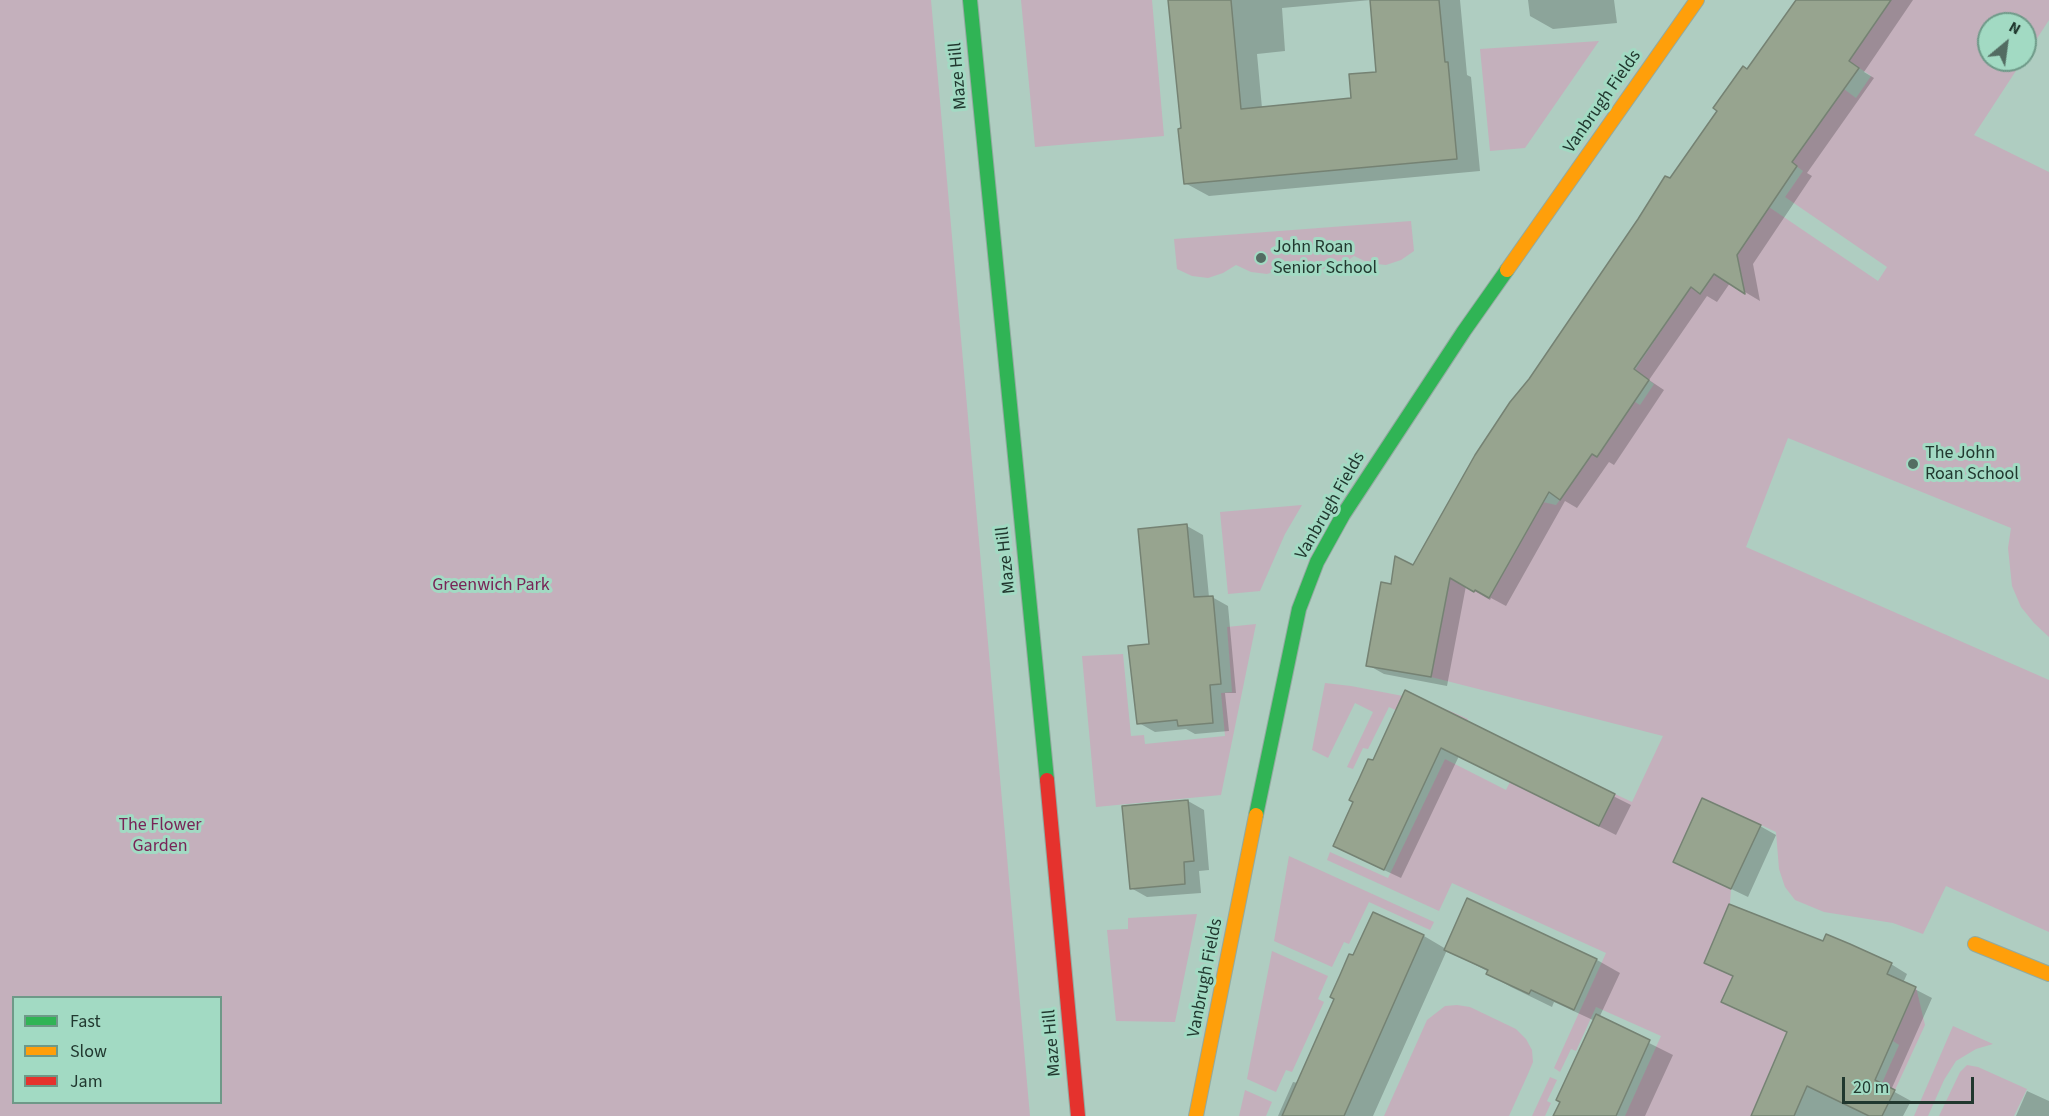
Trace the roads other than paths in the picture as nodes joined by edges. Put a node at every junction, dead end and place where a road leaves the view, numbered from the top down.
1 (970, 0) edge
2 (1696, 0) edge
3 (1975, 944) dead end
4 (2049, 974) edge
5 (1078, 1116) edge
6 (1196, 1116) edge

1 - 5 street, Maze Hill
2 - 6 street, Vanbrugh Fields
3 - 4 street

